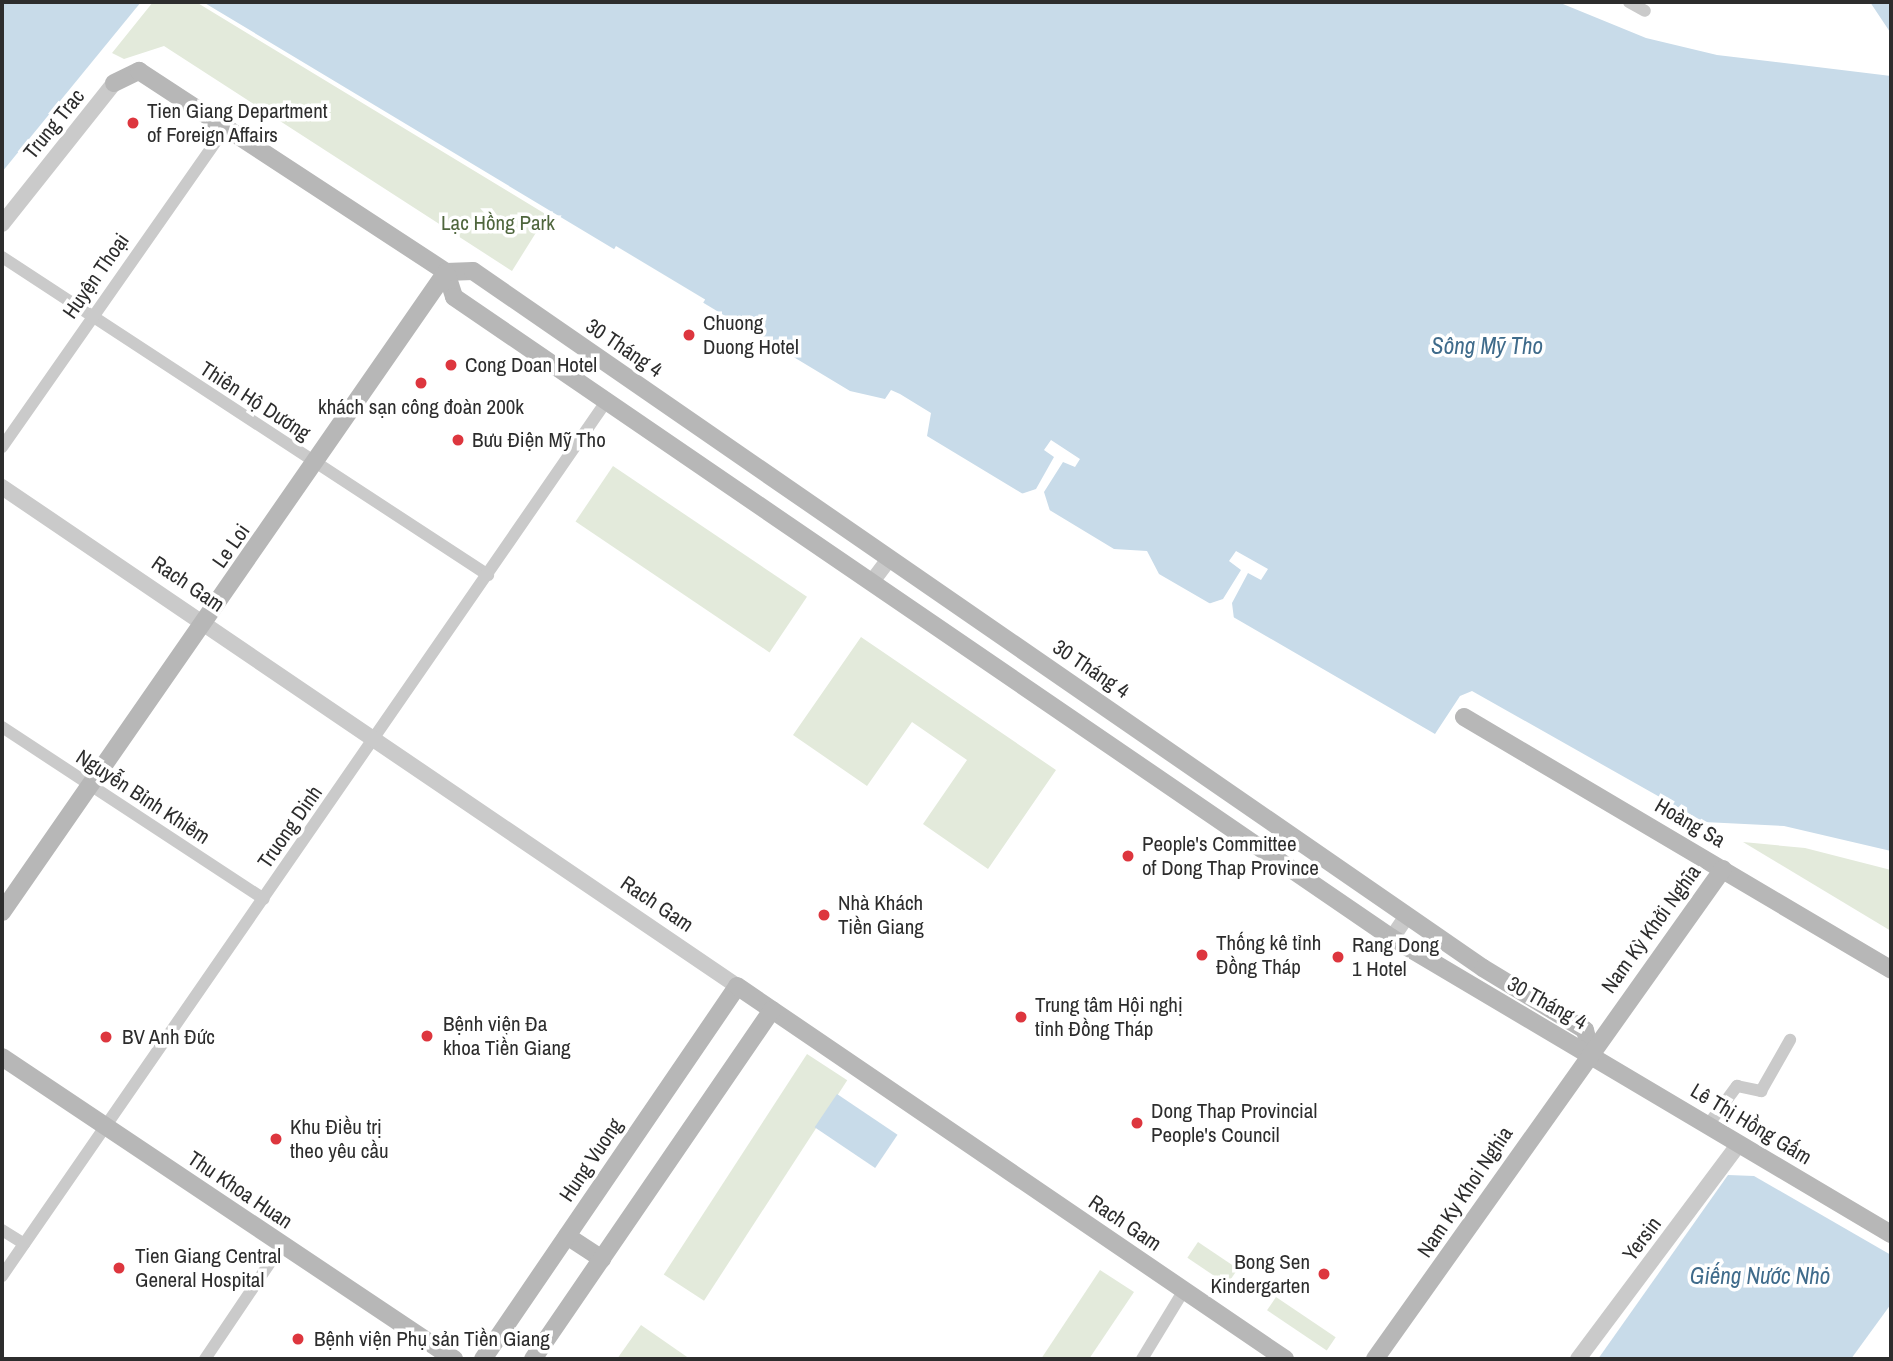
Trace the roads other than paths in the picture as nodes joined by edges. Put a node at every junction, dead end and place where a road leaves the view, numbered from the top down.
1 (1629, 2) edge
2 (1644, 11) dead end
3 (114, 83) joint
4 (225, 129) junction
5 (2, 224) edge
6 (2, 257) edge
7 (446, 272) junction
8 (91, 316) junction
9 (624, 375) junction
10 (608, 399) junction
11 (2, 447) edge
12 (316, 464) junction
13 (2, 487) edge
14 (890, 558) junction
15 (488, 575) junction
16 (874, 579) junction
17 (205, 622) junction
18 (1464, 716) dead end
19 (2, 727) edge
20 (376, 739) junction
21 (91, 785) junction
22 (1267, 817) junction
23 (1251, 839) junction
24 (1723, 869) junction
25 (264, 899) junction
26 (2, 912) edge
27 (1407, 916) junction
28 (1392, 938) junction
29 (1891, 970) edge
30 (737, 986) junction
31 (772, 1010) junction
32 (1790, 1040) dead end
33 (1590, 1050) junction
34 (2, 1057) edge
35 (1707, 1125) junction
36 (106, 1126) junction
37 (1739, 1144) junction
38 (2, 1230) edge
39 (1891, 1234) edge
40 (567, 1236) junction
41 (24, 1244) junction
42 (282, 1245) junction
43 (601, 1259) junction
44 (2, 1276) edge
45 (1184, 1290) junction
46 (205, 1359) edge
47 (454, 1359) edge
48 (482, 1359) edge
49 (533, 1359) edge
50 (1142, 1359) edge
51 (1285, 1359) edge
52 (1376, 1359) edge
53 (1578, 1359) edge

1 - 2 street
3 - 4 main road, 30 Tháng 4
3 - 5 street, Trung Trac
4 - 7 main road, 30 Tháng 4
4 - 8 street, Huyện Thoại
6 - 8 street, Thiên Hộ Dương
7 - 9 main road, 30 Tháng 4
7 - 10 main road, 30 Tháng 4
7 - 12 main road, Le Loi
8 - 11 street, Huyện Thoại
8 - 12 street, Thiên Hộ Dương
9 - 10 main road
9 - 14 main road, 30 Tháng 4
10 - 15 street, Truong Dinh
10 - 16 main road, 30 Tháng 4
12 - 15 street, Thiên Hộ Dương
12 - 17 main road, Le Loi
13 - 17 street, Rach Gam
14 - 16 street
14 - 22 main road, 30 Tháng 4
15 - 20 street, Truong Dinh
16 - 23 main road, 30 Tháng 4
17 - 20 street, Rach Gam
17 - 21 main road, Le Loi
18 - 24 main road, Hoàng Sa
19 - 21 street, Nguyễn Bỉnh Khiêm
20 - 25 street, Truong Dinh
20 - 30 street, Rach Gam
21 - 25 street, Nguyễn Bỉnh Khiêm
21 - 26 main road, Le Loi
22 - 23 main road
22 - 27 main road, 30 Tháng 4
23 - 28 main road, 30 Tháng 4
24 - 29 main road, Hoàng Sa
24 - 33 main road, Nam Kỳ Khởi Nghĩa
25 - 36 street, Truong Dinh
27 - 28 street
27 - 33 main road, 30 Tháng 4
28 - 33 main road, 30 Tháng 4
30 - 31 main road, Rach Gam
30 - 40 main road, Hung Vuong
31 - 43 main road
31 - 45 main road, Rach Gam
32 - 35 street
33 - 35 main road, Lê Thị Hồng Gấm
33 - 52 main road, Nam Ky Khoi Nghia
34 - 36 main road, Thu Khoa Huan
35 - 37 main road, Lê Thị Hồng Gấm
36 - 41 street, Truong Dinh
36 - 42 main road, Thu Khoa Huan
37 - 39 main road, Lê Thị Hồng Gấm
37 - 53 street, Yersin
38 - 41 street
40 - 43 main road
40 - 48 main road, Hung Vuong
41 - 44 street, Truong Dinh
42 - 46 street
42 - 47 main road, Thu Khoa Huan
43 - 49 main road
45 - 50 street
45 - 51 main road, Rach Gam

